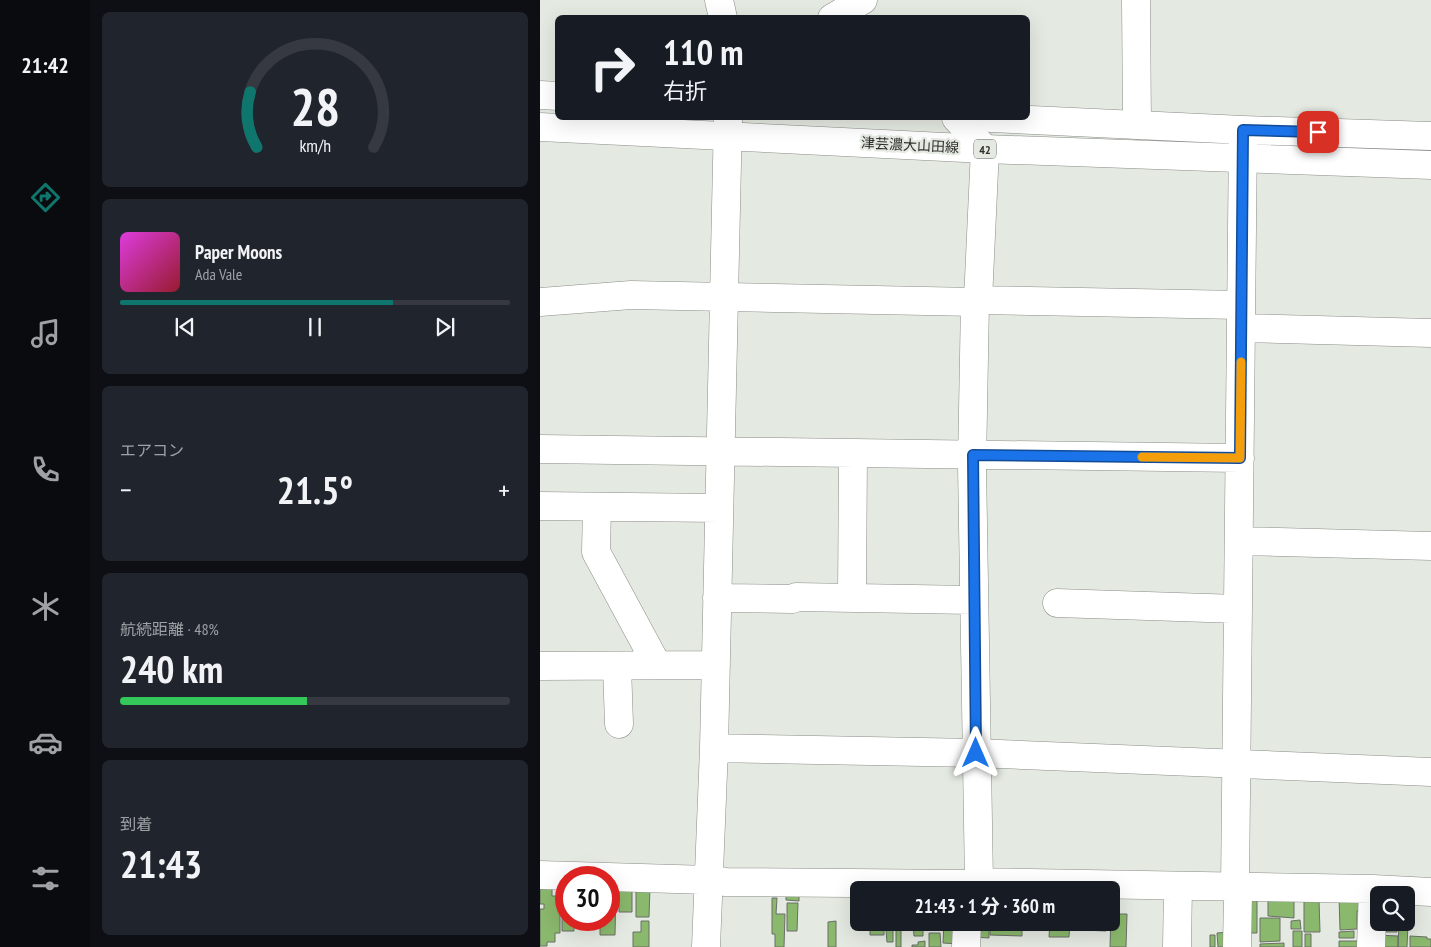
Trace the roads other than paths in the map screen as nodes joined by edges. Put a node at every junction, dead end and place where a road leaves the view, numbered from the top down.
1 (719, 0) edge
2 (863, 0) edge
3 (1136, 0) edge
4 (722, 15) edge
5 (837, 15) edge
6 (540, 95) edge
7 (555, 96) edge
8 (958, 120) edge
9 (1030, 120) edge
10 (1137, 125) junction
11 (540, 127) edge
12 (728, 127) edge
13 (1243, 130) junction
14 (1431, 136) edge
15 (985, 149) junction
16 (1243, 159) junction
17 (1431, 165) edge
18 (724, 297) junction
19 (977, 301) junction
20 (540, 302) edge
21 (1241, 317) junction
22 (1431, 333) edge
23 (540, 449) edge
24 (721, 452) junction
25 (852, 453) junction
26 (973, 455) junction
27 (1240, 458) junction
28 (540, 506) edge
29 (597, 507) junction
30 (719, 508) junction
31 (1239, 541) junction
32 (1431, 546) edge
33 (717, 598) junction
34 (852, 598) junction
35 (973, 600) junction
36 (1057, 603) dead end
37 (1238, 609) junction
38 (657, 665) junction
39 (716, 665) junction
40 (540, 666) edge
41 (617, 666) junction
42 (619, 724) dead end
43 (714, 748) junction
44 (976, 753) junction
45 (1237, 764) junction
46 (1431, 772) edge
47 (540, 876) edge
48 (708, 880) junction
49 (971, 881) edge
50 (850, 884) edge
51 (1120, 886) edge
52 (1178, 886) junction
53 (1235, 888) junction
54 (1370, 889) edge
55 (1415, 891) edge
56 (1431, 892) edge
57 (967, 931) edge
58 (1372, 931) edge
59 (706, 947) edge
60 (966, 947) edge
61 (1177, 947) edge
62 (1238, 947) edge
63 (1372, 947) edge

1 - 4 street
2 - 5 street
3 - 10 street
6 - 7 street
8 - 15 street
9 - 10 street
10 - 13 street
11 - 12 street, 津芸濃大山田線 / 42
12 - 15 street, 津芸濃大山田線 / 42
12 - 18 street
13 - 14 street
13 - 16 street
15 - 16 street, 津芸濃大山田線 / 42
15 - 19 street
16 - 17 street, 津芸濃大山田線 / 42
16 - 21 street
18 - 19 street
18 - 20 street
18 - 24 street
19 - 21 street
19 - 26 street
21 - 22 street
21 - 27 street
23 - 24 street
24 - 25 street
24 - 30 street
25 - 26 street
25 - 34 street
26 - 27 street
26 - 35 street
27 - 31 street
28 - 29 street
29 - 30 street
29 - 38 street
30 - 33 street
31 - 32 street
31 - 37 street
33 - 34 street
33 - 39 street
34 - 35 street
35 - 44 street
36 - 37 street
37 - 45 street
38 - 39 street
38 - 41 street
39 - 43 street
40 - 41 street
41 - 42 street
43 - 44 street
43 - 48 street
44 - 45 street
44 - 49 street
45 - 46 street
45 - 53 street
47 - 48 street
48 - 50 street
48 - 59 street
51 - 52 street
52 - 53 street
52 - 61 street
53 - 54 street
53 - 62 street
55 - 56 street
57 - 60 street
58 - 63 street

